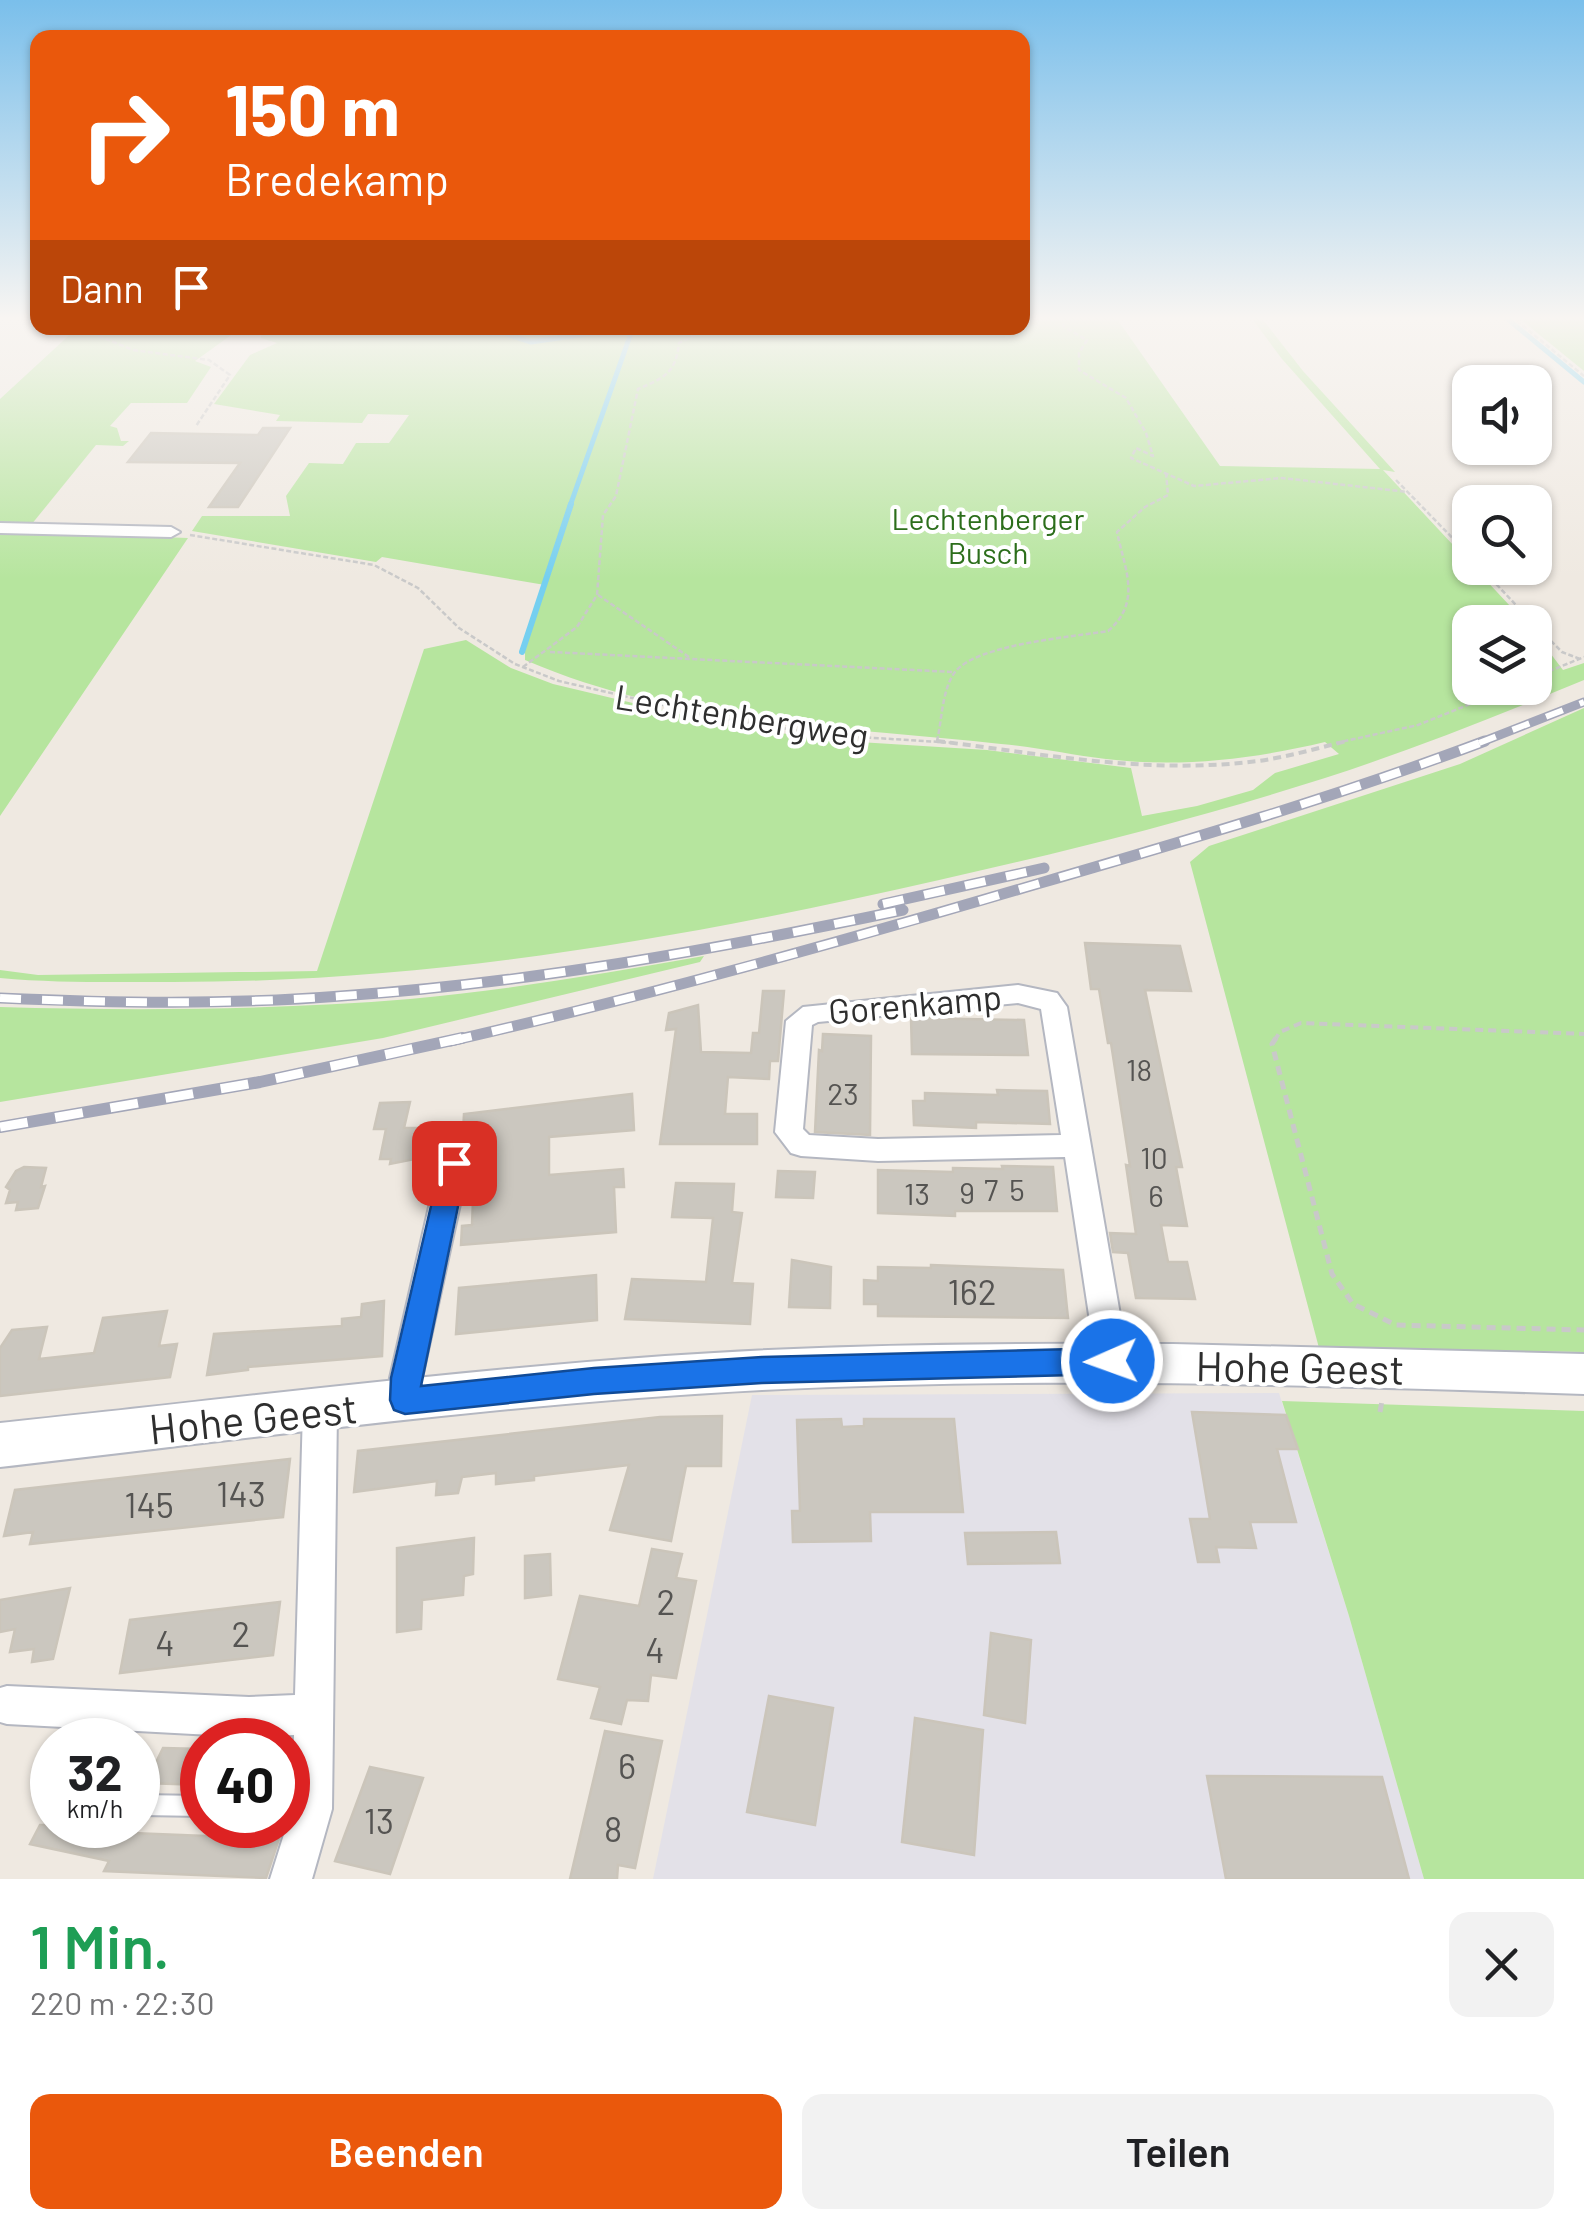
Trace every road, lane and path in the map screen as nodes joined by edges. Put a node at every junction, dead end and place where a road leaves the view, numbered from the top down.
1 (211, 404) edge
2 (635, 404) edge
3 (1129, 404) edge
4 (196, 426) dead end
5 (1166, 473) junction
6 (1396, 480) dead end
7 (1408, 492) junction
8 (0, 528) edge
9 (170, 532) joint
10 (1452, 537) edge
11 (1497, 585) edge
12 (597, 595) junction
13 (1516, 605) edge
14 (1552, 642) edge
15 (548, 652) junction
16 (1582, 658) edge
17 (693, 660) junction
18 (522, 667) junction
19 (1552, 670) edge
20 (954, 672) junction
21 (1468, 705) edge
22 (937, 741) junction
23 (1584, 1034) edge
24 (1076, 1146) junction
25 (454, 1163) dead end
26 (1584, 1330) edge
27 (1112, 1361) junction
28 (1584, 1374) edge
29 (405, 1400) junction
30 (320, 1410) junction
31 (0, 1445) edge
32 (7, 1705) dead end
33 (314, 1714) junction
34 (310, 1741) edge
35 (295, 1848) edge
36 (291, 1879) edge

1 - 4 path
2 - 12 path
3 - 5 path
5 - 7 path
5 - 20 path
6 - 7 path
7 - 10 path
8 - 9 street
9 - 18 path, Lechtenbergweg
11 - 13 path
12 - 15 path
12 - 17 path
14 - 16 path
15 - 17 path
15 - 18 path
16 - 19 path
17 - 20 path
18 - 22 path, Lechtenbergweg
20 - 22 path
21 - 22 path, Lechtenbergweg
23 - 26 path
24 - 24 street, Gorenkamp
24 - 27 street, Gorenkamp
25 - 29 street
27 - 28 street, Hohe Geest
27 - 29 street, Hohe Geest
29 - 30 street, Hohe Geest
30 - 31 street, Hohe Geest
30 - 33 street
32 - 33 street
33 - 34 street
35 - 36 street

